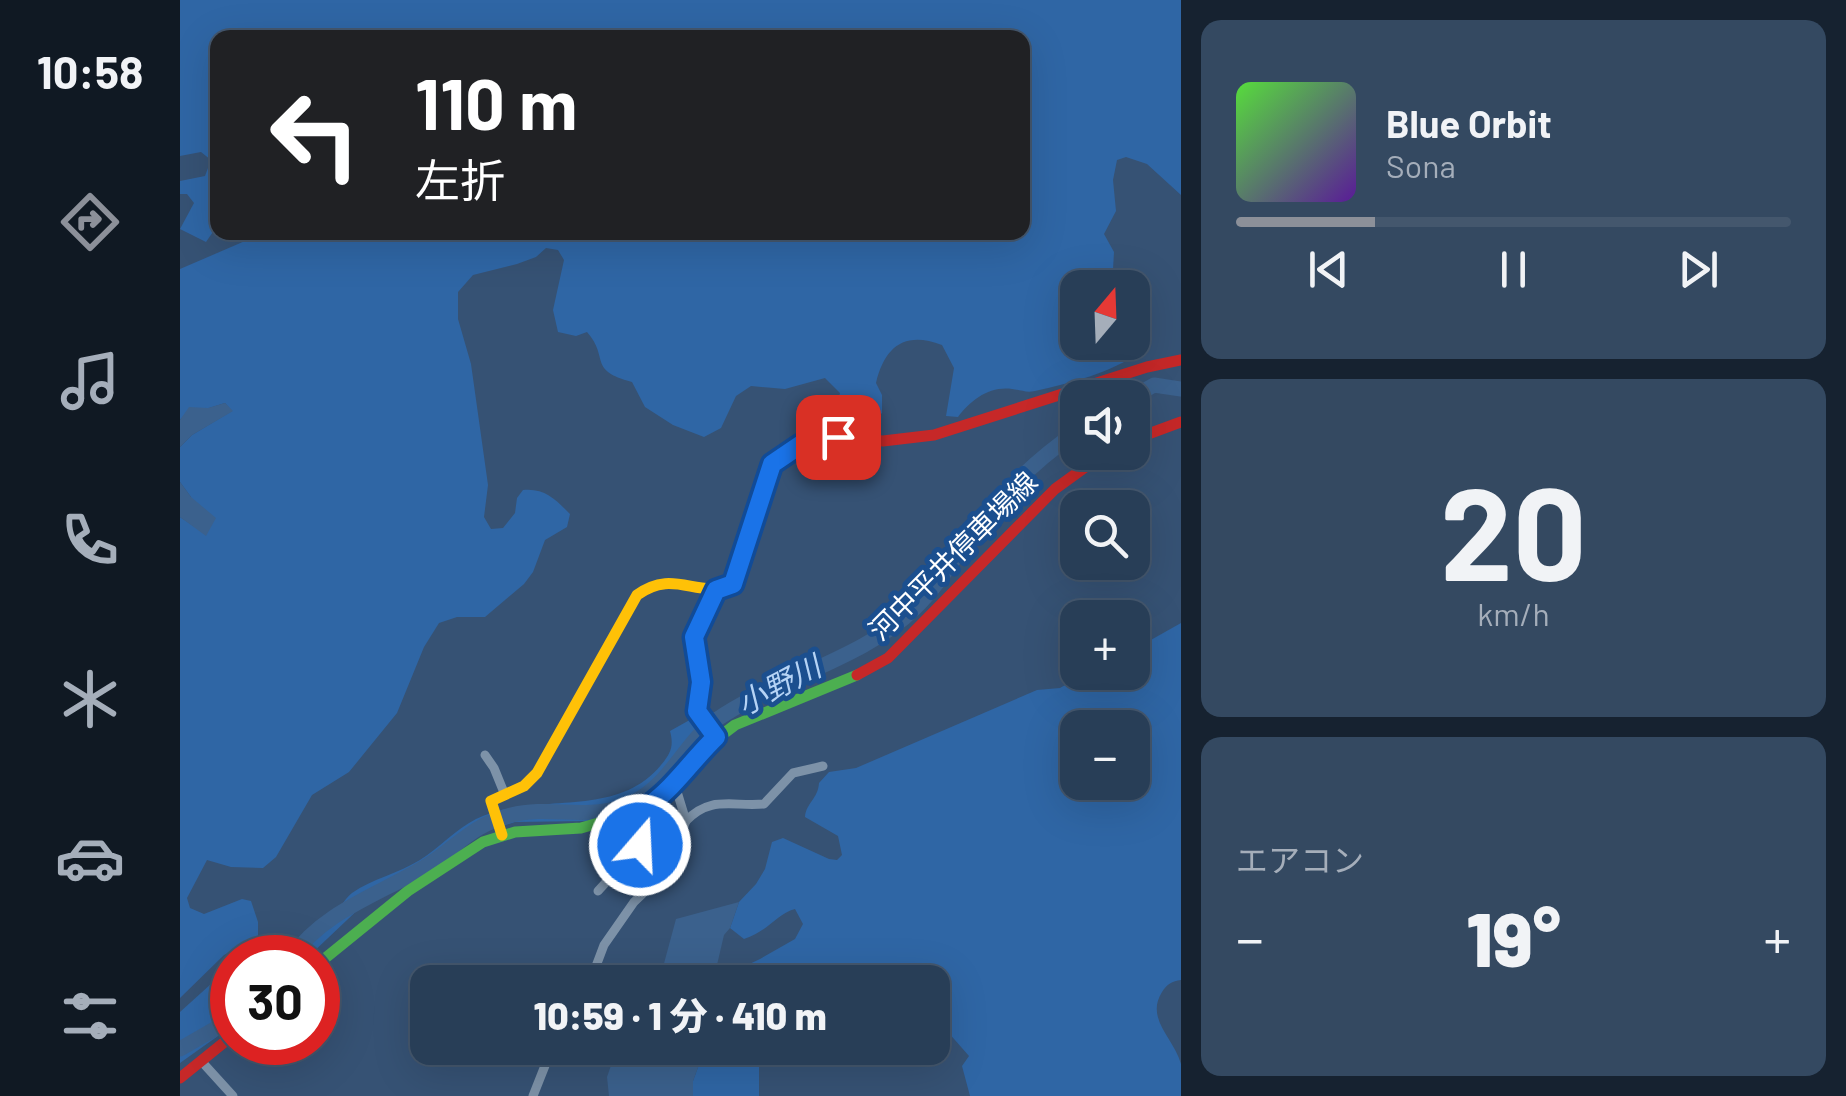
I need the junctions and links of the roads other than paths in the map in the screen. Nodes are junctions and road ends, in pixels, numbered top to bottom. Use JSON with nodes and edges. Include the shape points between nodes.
{"nodes":[{"id":1,"x":1181,"y":360,"type":"edge"},
{"id":2,"x":1181,"y":422,"type":"edge"},
{"id":3,"x":1150,"y":433,"type":"edge"},
{"id":4,"x":1081,"y":470,"type":"edge"},
{"id":5,"x":716,"y":590,"type":"junction"},
{"id":6,"x":714,"y":735,"type":"junction"},
{"id":7,"x":484,"y":754,"type":"dead end"},
{"id":8,"x":822,"y":766,"type":"dead end"},
{"id":9,"x":675,"y":785,"type":"junction"},
{"id":10,"x":505,"y":795,"type":"junction"},
{"id":11,"x":648,"y":806,"type":"junction"},
{"id":12,"x":686,"y":821,"type":"junction"},
{"id":13,"x":501,"y":832,"type":"junction"},
{"id":14,"x":598,"y":891,"type":"dead end"},
{"id":15,"x":340,"y":947,"type":"edge"},
{"id":16,"x":597,"y":965,"type":"edge"},
{"id":17,"x":210,"y":1056,"type":"edge"},
{"id":18,"x":203,"y":1063,"type":"junction"},
{"id":19,"x":545,"y":1065,"type":"edge"},
{"id":20,"x":180,"y":1078,"type":"edge"},
{"id":21,"x":233,"y":1096,"type":"edge"},
{"id":22,"x":533,"y":1096,"type":"edge"}],
"edges":[{"from":1,"to":5,"type":"main road","via":[[934,435],[838,437],[800,445],[772,464],[733,584]]},
{"from":2,"to":3,"type":"main road"},
{"from":4,"to":6,"type":"main road","name":"河中平井停車場線","via":[[1054,489],[888,658],[839,686]]},
{"from":5,"to":6,"type":"street","via":[[694,637],[699,714]]},
{"from":5,"to":10,"type":"main road","via":[[663,580],[643,589],[537,773]]},
{"from":6,"to":9,"type":"main road","name":"河中平井停車場線"},
{"from":7,"to":10,"type":"street"},
{"from":8,"to":12,"type":"street","via":[[792,774],[764,804],[714,803]]},
{"from":9,"to":11,"type":"main road","name":"河中平井停車場線"},
{"from":9,"to":12,"type":"street"},
{"from":10,"to":13,"type":"main road","via":[[491,802]]},
{"from":11,"to":13,"type":"main road","name":"河中平井停車場線","via":[[584,828]]},
{"from":11,"to":14,"type":"street","via":[[652,818],[640,845]]},
{"from":12,"to":16,"type":"street","via":[[656,881],[634,902]]},
{"from":13,"to":15,"type":"main road","name":"河中平井停車場線"},
{"from":17,"to":18,"type":"main road"},
{"from":18,"to":20,"type":"main road"},
{"from":18,"to":21,"type":"street"},
{"from":19,"to":22,"type":"street"}]}
